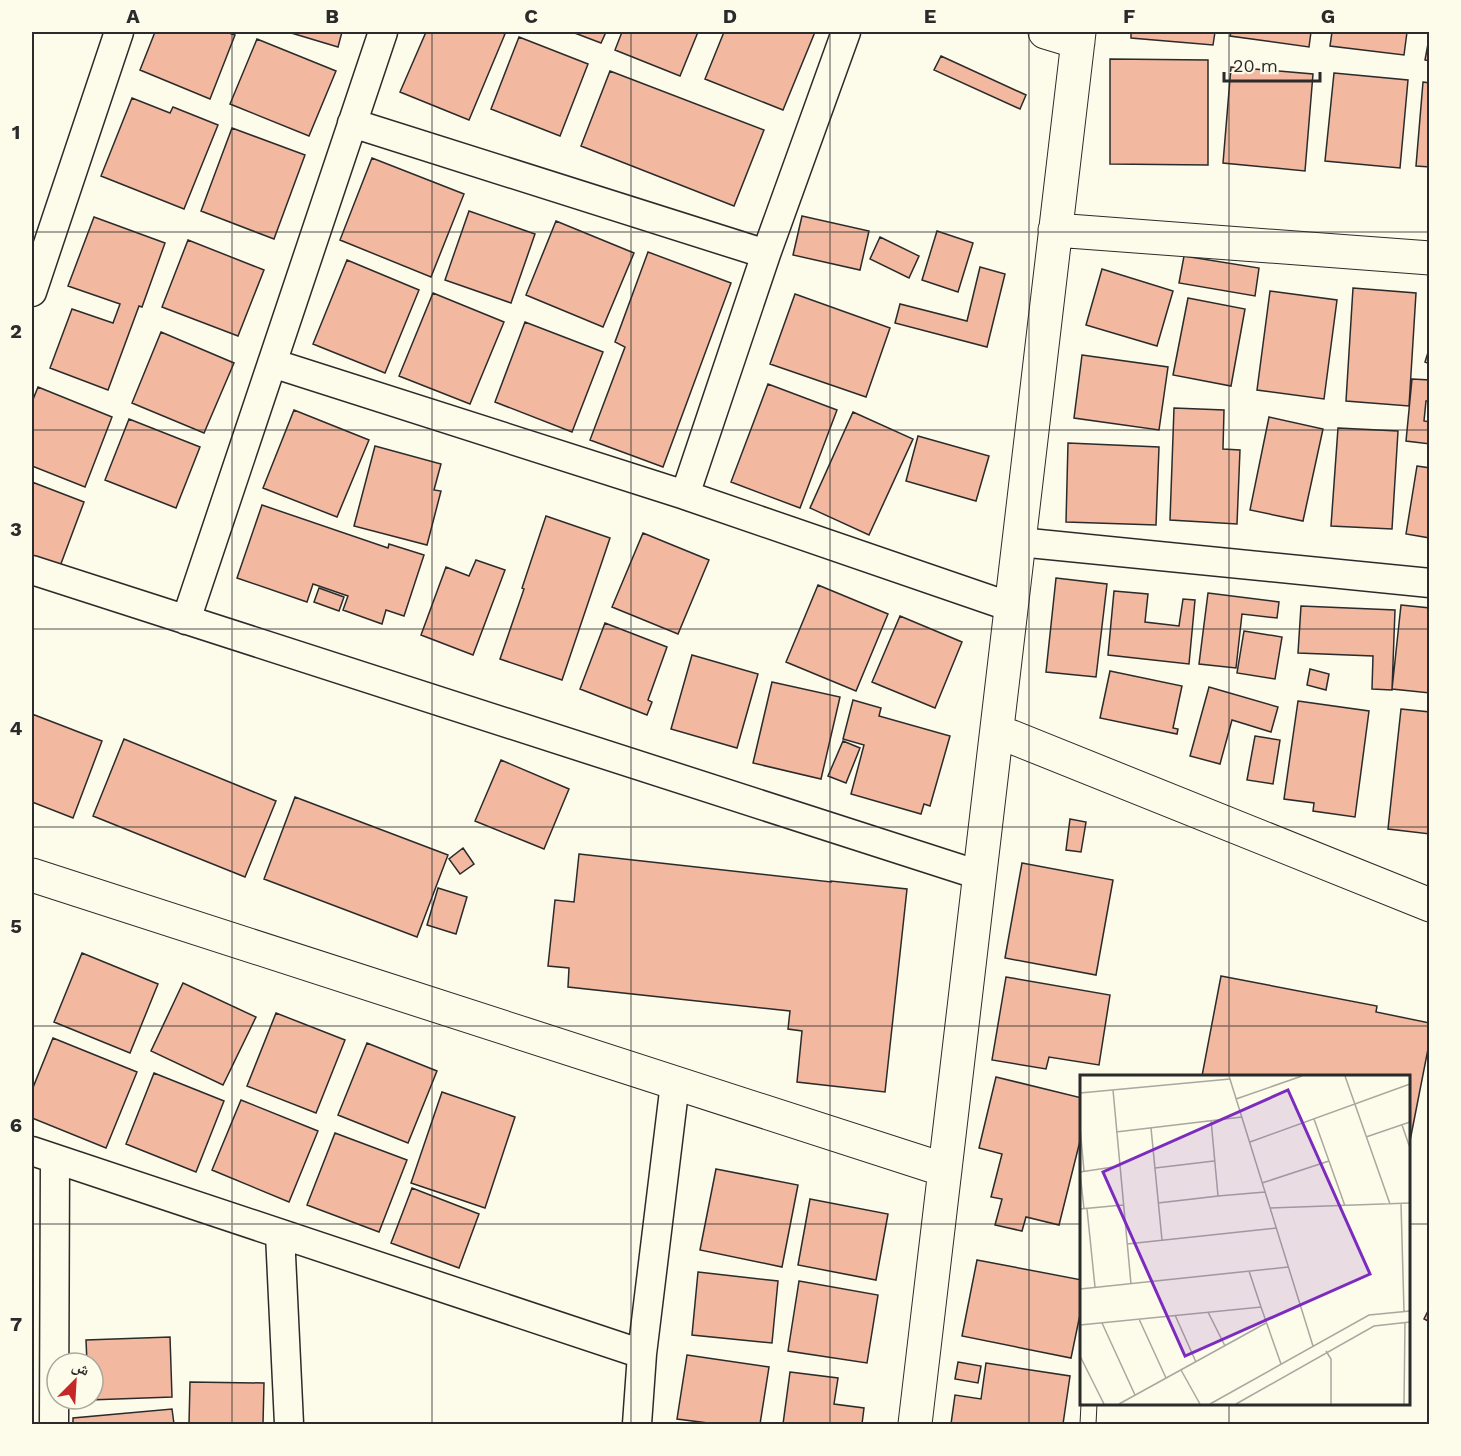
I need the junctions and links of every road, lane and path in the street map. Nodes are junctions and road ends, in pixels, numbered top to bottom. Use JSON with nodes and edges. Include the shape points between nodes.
{"nodes":[{"id":1,"x":119,"y":32,"type":"edge"},
{"id":2,"x":383,"y":32,"type":"edge"},
{"id":3,"x":846,"y":32,"type":"edge"},
{"id":4,"x":1045,"y":32,"type":"edge"},
{"id":5,"x":1078,"y":37,"type":"edge"},
{"id":6,"x":352,"y":123,"type":"junction"},
{"id":7,"x":1055,"y":230,"type":"junction"},
{"id":8,"x":766,"y":254,"type":"junction"},
{"id":9,"x":1430,"y":258,"type":"edge"},
{"id":10,"x":33,"y":279,"type":"edge"},
{"id":11,"x":272,"y":363,"type":"junction"},
{"id":12,"x":685,"y":495,"type":"junction"},
{"id":13,"x":1019,"y":542,"type":"junction"},
{"id":14,"x":32,"y":570,"type":"edge"},
{"id":15,"x":1430,"y":583,"type":"edge"},
{"id":16,"x":1011,"y":607,"type":"junction"},
{"id":17,"x":186,"y":620,"type":"junction"},
{"id":18,"x":997,"y":731,"type":"junction"},
{"id":19,"x":32,"y":875,"type":"edge"},
{"id":20,"x":980,"y":875,"type":"junction"},
{"id":21,"x":1430,"y":905,"type":"edge"},
{"id":22,"x":675,"y":1083,"type":"junction"},
{"id":23,"x":43,"y":1155,"type":"edge"},
{"id":24,"x":945,"y":1170,"type":"junction"},
{"id":25,"x":280,"y":1234,"type":"junction"},
{"id":26,"x":642,"y":1354,"type":"junction"},
{"id":27,"x":1089,"y":1405,"type":"edge"},
{"id":28,"x":54,"y":1425,"type":"edge"},
{"id":29,"x":290,"y":1425,"type":"edge"},
{"id":30,"x":637,"y":1425,"type":"edge"},
{"id":31,"x":915,"y":1425,"type":"edge"},
{"id":32,"x":1088,"y":1425,"type":"edge"}],
"edges":[{"from":1,"to":10,"type":"street"},
{"from":2,"to":6,"type":"street"},
{"from":3,"to":8,"type":"street"},
{"from":4,"to":5,"type":"street"},
{"from":5,"to":7,"type":"street"},
{"from":6,"to":8,"type":"street"},
{"from":6,"to":11,"type":"street"},
{"from":7,"to":9,"type":"street"},
{"from":7,"to":13,"type":"street"},
{"from":8,"to":12,"type":"street"},
{"from":11,"to":12,"type":"street"},
{"from":11,"to":17,"type":"street"},
{"from":12,"to":16,"type":"street"},
{"from":13,"to":15,"type":"street"},
{"from":13,"to":16,"type":"street"},
{"from":14,"to":17,"type":"street"},
{"from":16,"to":18,"type":"street"},
{"from":17,"to":20,"type":"street"},
{"from":18,"to":20,"type":"street"},
{"from":18,"to":21,"type":"street"},
{"from":19,"to":22,"type":"street"},
{"from":20,"to":24,"type":"street"},
{"from":22,"to":24,"type":"street"},
{"from":22,"to":26,"type":"street"},
{"from":23,"to":25,"type":"street"},
{"from":23,"to":28,"type":"street"},
{"from":24,"to":31,"type":"street"},
{"from":25,"to":26,"type":"street"},
{"from":25,"to":29,"type":"street"},
{"from":26,"to":30,"type":"street"},
{"from":27,"to":32,"type":"lane"}]}
